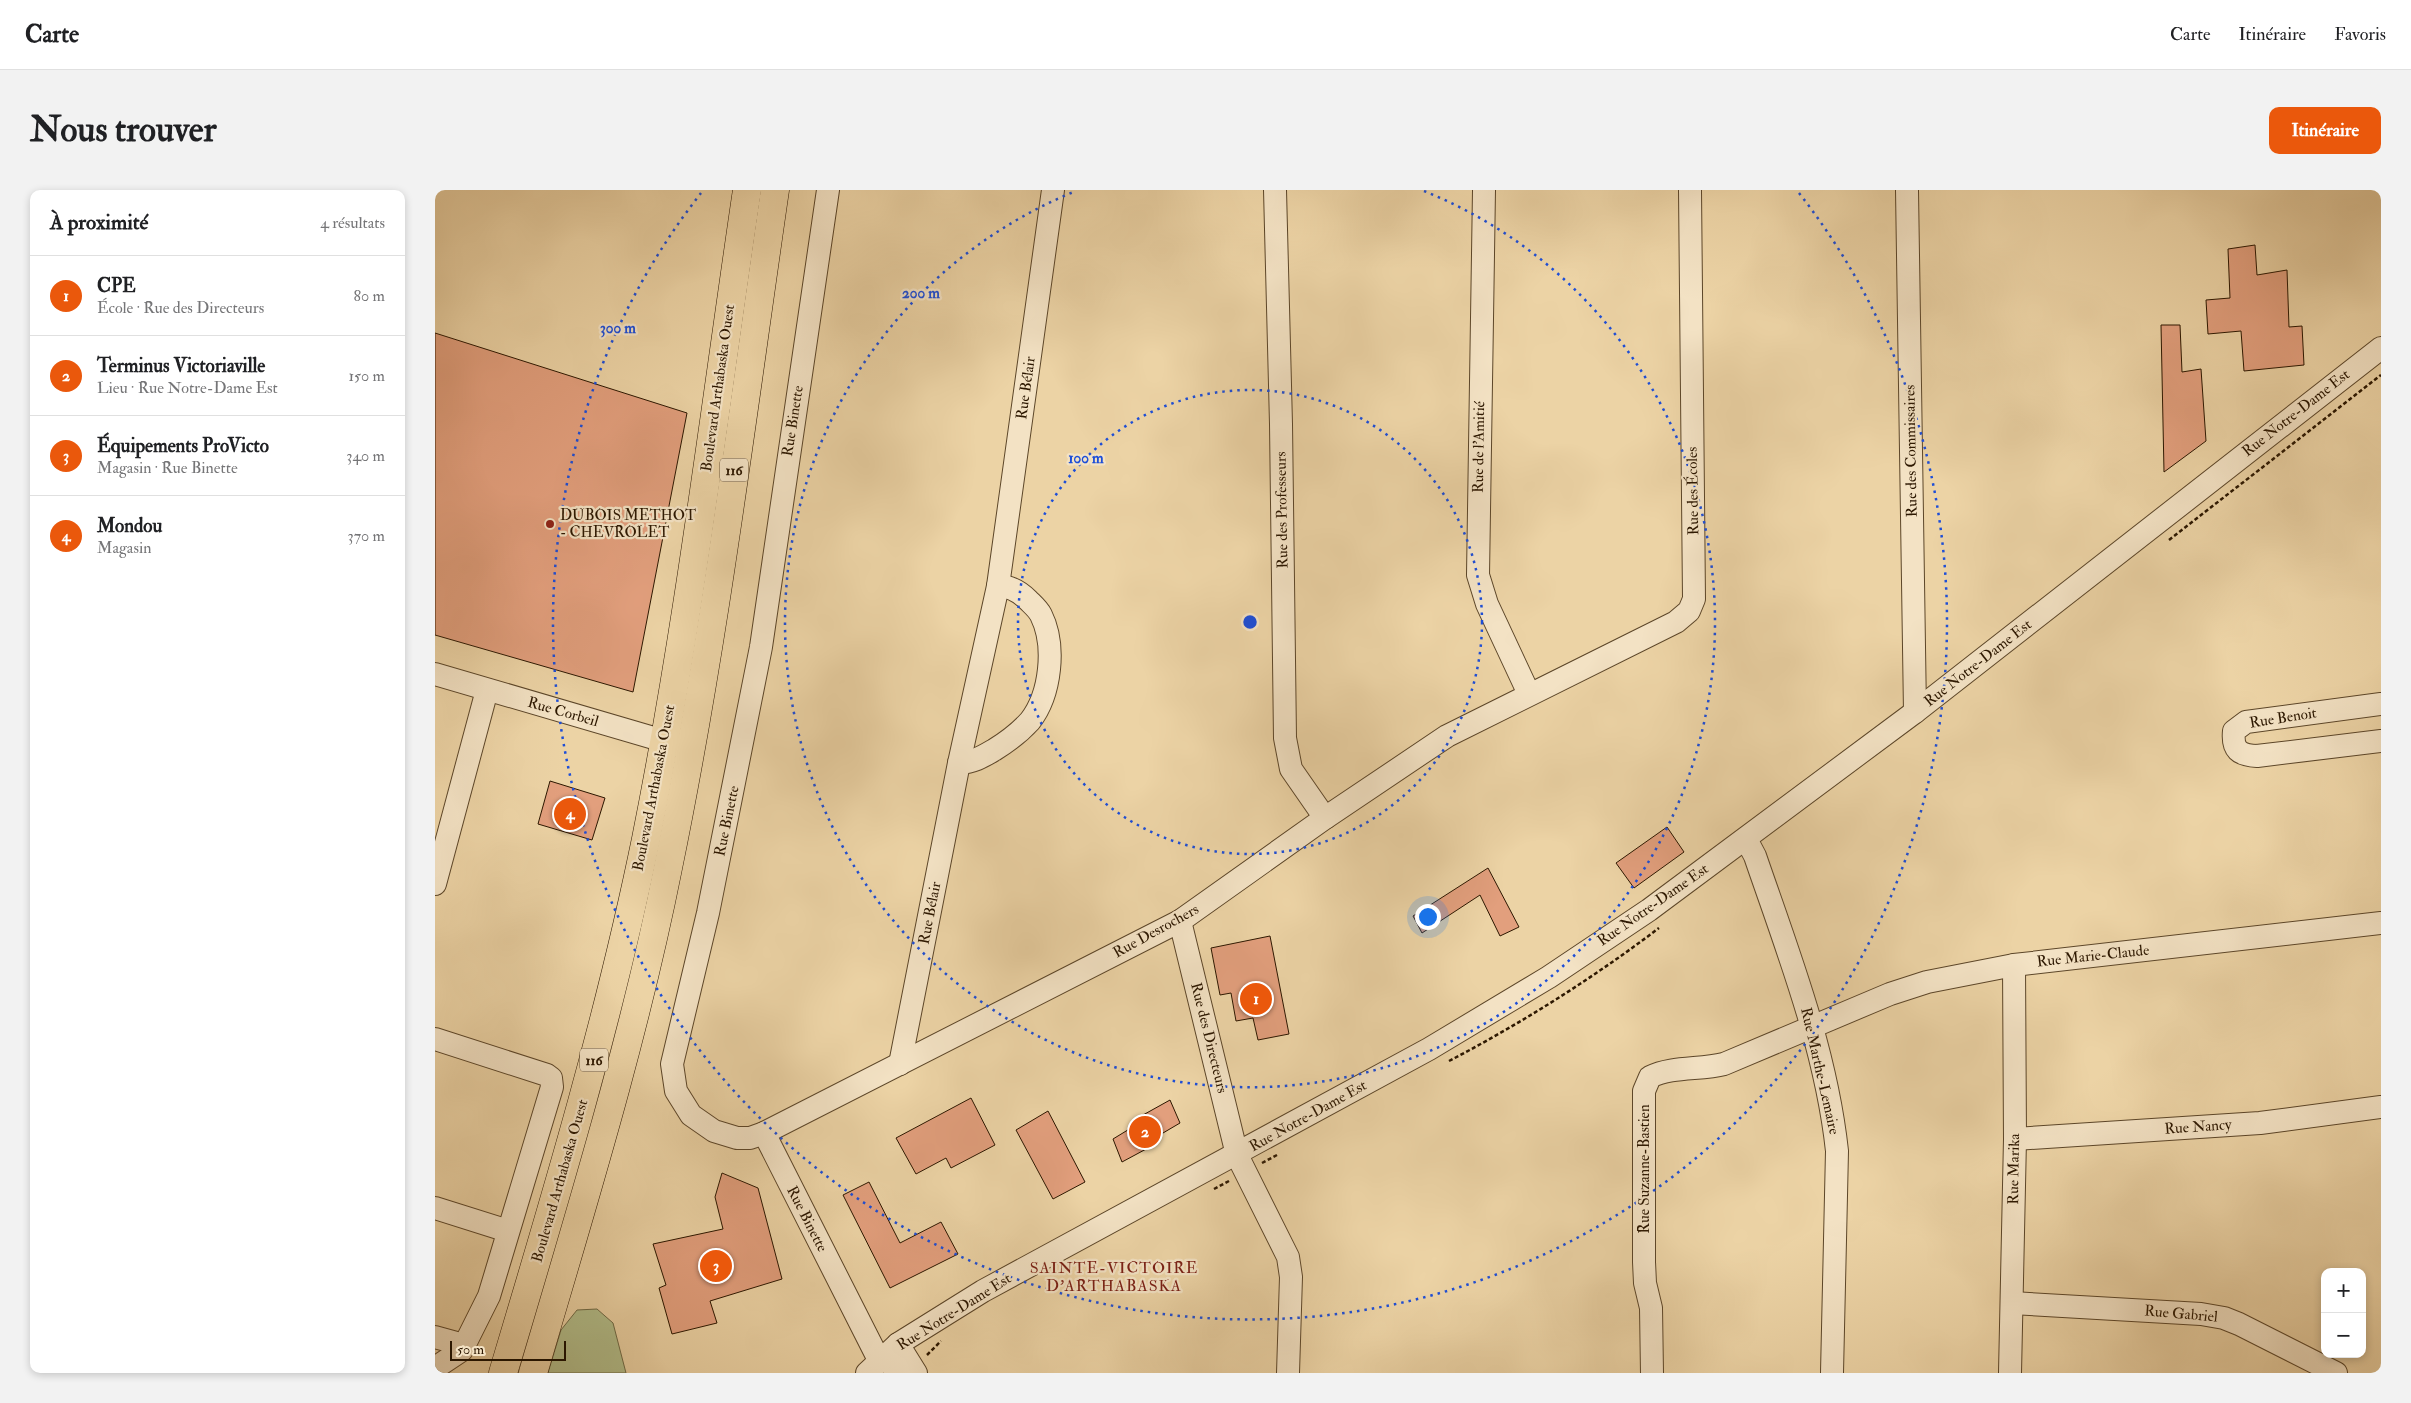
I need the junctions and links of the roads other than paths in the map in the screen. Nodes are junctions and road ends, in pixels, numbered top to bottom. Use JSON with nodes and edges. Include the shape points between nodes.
{"nodes":[{"id":1,"x":747,"y":190,"type":"edge"},
{"id":2,"x":775,"y":190,"type":"edge"},
{"id":3,"x":828,"y":190,"type":"edge"},
{"id":4,"x":1053,"y":190,"type":"edge"},
{"id":5,"x":1275,"y":190,"type":"edge"},
{"id":6,"x":1484,"y":190,"type":"edge"},
{"id":7,"x":1690,"y":190,"type":"edge"},
{"id":8,"x":1907,"y":190,"type":"edge"},
{"id":9,"x":2381,"y":348,"type":"edge"},
{"id":10,"x":999,"y":586,"type":"junction"},
{"id":11,"x":435,"y":674,"type":"edge"},
{"id":12,"x":487,"y":690,"type":"junction"},
{"id":13,"x":1529,"y":694,"type":"junction"},
{"id":14,"x":2381,"y":704,"type":"edge"},
{"id":15,"x":1915,"y":712,"type":"junction"},
{"id":16,"x":2381,"y":741,"type":"edge"},
{"id":17,"x":665,"y":742,"type":"junction"},
{"id":18,"x":691,"y":749,"type":"junction"},
{"id":19,"x":959,"y":763,"type":"junction"},
{"id":20,"x":1325,"y":818,"type":"junction"},
{"id":21,"x":1746,"y":839,"type":"junction"},
{"id":22,"x":435,"y":884,"type":"edge"},
{"id":23,"x":1180,"y":921,"type":"junction"},
{"id":24,"x":2381,"y":923,"type":"edge"},
{"id":25,"x":2013,"y":965,"type":"junction"},
{"id":26,"x":1813,"y":1026,"type":"junction"},
{"id":27,"x":435,"y":1039,"type":"edge"},
{"id":28,"x":900,"y":1064,"type":"junction"},
{"id":29,"x":2381,"y":1107,"type":"edge"},
{"id":30,"x":764,"y":1134,"type":"junction"},
{"id":31,"x":2015,"y":1139,"type":"junction"},
{"id":32,"x":1237,"y":1154,"type":"junction"},
{"id":33,"x":435,"y":1208,"type":"edge"},
{"id":34,"x":508,"y":1231,"type":"junction"},
{"id":35,"x":2012,"y":1303,"type":"junction"},
{"id":36,"x":435,"y":1336,"type":"edge"},
{"id":37,"x":464,"y":1345,"type":"junction"},
{"id":38,"x":885,"y":1361,"type":"edge"},
{"id":39,"x":435,"y":1368,"type":"edge"},
{"id":40,"x":503,"y":1373,"type":"edge"},
{"id":41,"x":533,"y":1373,"type":"edge"},
{"id":42,"x":916,"y":1373,"type":"edge"},
{"id":43,"x":1288,"y":1373,"type":"edge"},
{"id":44,"x":1652,"y":1373,"type":"edge"},
{"id":45,"x":1832,"y":1373,"type":"edge"},
{"id":46,"x":2010,"y":1373,"type":"edge"},
{"id":47,"x":2337,"y":1373,"type":"edge"}],
"edges":[{"from":1,"to":17,"type":"main road","name":"Boulevard Arthabaska Ouest","number":"116"},
{"from":2,"to":18,"type":"main road","name":"Boulevard Arthabaska Ouest","number":"116"},
{"from":3,"to":30,"type":"street","name":"Rue Binette","via":[[761,647],[708,913],[672,1064],[676,1091],[691,1115],[713,1131],[737,1138]]},
{"from":4,"to":10,"type":"street","name":"Rue Bélair"},
{"from":5,"to":20,"type":"street","name":"Rue des Professeurs","via":[[1285,738],[1291,770]]},
{"from":6,"to":13,"type":"street","name":"Rue de l'Amitié","via":[[1478,576],[1487,604]]},
{"from":7,"to":13,"type":"street","name":"Rue des Écoles","via":[[1694,599],[1689,611],[1677,622]]},
{"from":8,"to":15,"type":"street","name":"Rue des Commissaires"},
{"from":9,"to":15,"type":"street","name":"Rue Notre-Dame Est"},
{"from":10,"to":19,"type":"street","name":"Rue Bélair"},
{"from":10,"to":19,"type":"street","via":[[1008,586],[1022,594],[1040,612],[1047,629],[1050,651],[1048,676],[1042,699],[1030,720],[1007,742],[974,762]]},
{"from":11,"to":12,"type":"street","name":"Rue Corbeil"},
{"from":12,"to":17,"type":"street","name":"Rue Corbeil"},
{"from":12,"to":22,"type":"street"},
{"from":13,"to":20,"type":"street","name":"Rue Desrochers","via":[[1447,736]]},
{"from":14,"to":16,"type":"street","name":"Rue Benoit","via":[[2246,722],[2234,731],[2233,743],[2246,755],[2257,756]]},
{"from":15,"to":21,"type":"street","name":"Rue Notre-Dame Est"},
{"from":17,"to":18,"type":"street","name":"Rue Corbeil"},
{"from":17,"to":40,"type":"main road","name":"Boulevard Arthabaska Ouest","number":"116","via":[[621,952],[595,1057]]},
{"from":18,"to":41,"type":"main road","name":"Boulevard Arthabaska Ouest","number":"116","via":[[668,872],[620,1072]]},
{"from":19,"to":28,"type":"street","name":"Rue Bélair"},
{"from":20,"to":23,"type":"street","name":"Rue Desrochers"},
{"from":21,"to":26,"type":"street","name":"Rue Marthe-Lemaire","via":[[1755,856]]},
{"from":21,"to":32,"type":"street","name":"Rue Notre-Dame Est","via":[[1649,910],[1541,982],[1429,1049]]},
{"from":23,"to":28,"type":"street","name":"Rue Desrochers"},
{"from":23,"to":32,"type":"street","name":"Rue des Directeurs"},
{"from":24,"to":25,"type":"street","name":"Rue Marie-Claude"},
{"from":25,"to":26,"type":"street","name":"Rue Marie-Claude","via":[[1927,982]]},
{"from":25,"to":31,"type":"street","name":"Rue Marika"},
{"from":26,"to":44,"type":"street","name":"Rue Suzanne-Bastien","via":[[1724,1064],[1661,1072],[1650,1077],[1644,1091],[1644,1262],[1652,1326]]},
{"from":26,"to":45,"type":"street","name":"Rue Marthe-Lemaire","via":[[1837,1151]]},
{"from":27,"to":34,"type":"street","via":[[551,1078]]},
{"from":28,"to":30,"type":"street","name":"Rue Desrochers"},
{"from":29,"to":31,"type":"street","name":"Rue Nancy","via":[[2260,1123]]},
{"from":30,"to":38,"type":"street","name":"Rue Binette"},
{"from":31,"to":35,"type":"street","name":"Rue Marika"},
{"from":32,"to":38,"type":"street","name":"Rue Notre-Dame Est","via":[[983,1291]]},
{"from":32,"to":43,"type":"street","name":"Rue des Directeurs","via":[[1288,1257],[1291,1277]]},
{"from":33,"to":34,"type":"street"},
{"from":34,"to":37,"type":"street","via":[[489,1296]]},
{"from":35,"to":46,"type":"street","name":"Rue Marika"},
{"from":35,"to":47,"type":"street","name":"Rue Gabriel","via":[[2224,1318]]},
{"from":36,"to":37,"type":"street"},
{"from":37,"to":39,"type":"street","via":[[457,1355]]},
{"from":38,"to":42,"type":"street","name":"Rue Binette"}]}
